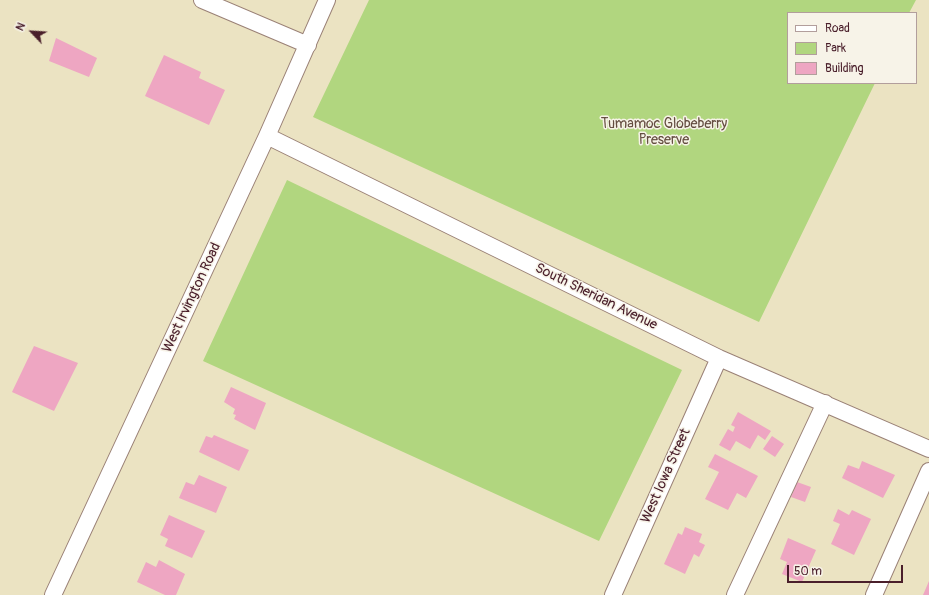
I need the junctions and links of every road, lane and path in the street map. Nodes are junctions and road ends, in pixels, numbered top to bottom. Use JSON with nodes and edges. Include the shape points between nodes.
{"nodes":[{"id":1,"x":202,"y":0,"type":"edge"},
{"id":2,"x":327,"y":0,"type":"edge"},
{"id":3,"x":308,"y":44,"type":"junction"},
{"id":4,"x":268,"y":136,"type":"junction"},
{"id":5,"x":719,"y":358,"type":"junction"},
{"id":6,"x":825,"y":403,"type":"junction"},
{"id":7,"x":929,"y":449,"type":"edge"},
{"id":8,"x":929,"y":471,"type":"edge"},
{"id":9,"x":53,"y":595,"type":"edge"},
{"id":10,"x":612,"y":595,"type":"edge"},
{"id":11,"x":736,"y":595,"type":"edge"},
{"id":12,"x":874,"y":595,"type":"edge"}],
"edges":[{"from":1,"to":3,"type":"street"},
{"from":2,"to":3,"type":"street","name":"West Irvington Road"},
{"from":3,"to":4,"type":"street","name":"West Irvington Road"},
{"from":4,"to":5,"type":"street","name":"South Sheridan Avenue"},
{"from":4,"to":9,"type":"street","name":"West Irvington Road"},
{"from":5,"to":6,"type":"street","name":"South Sheridan Avenue"},
{"from":5,"to":10,"type":"street","name":"West Iowa Street"},
{"from":6,"to":7,"type":"street","name":"South Sheridan Avenue"},
{"from":6,"to":11,"type":"street"},
{"from":8,"to":12,"type":"street"}]}
